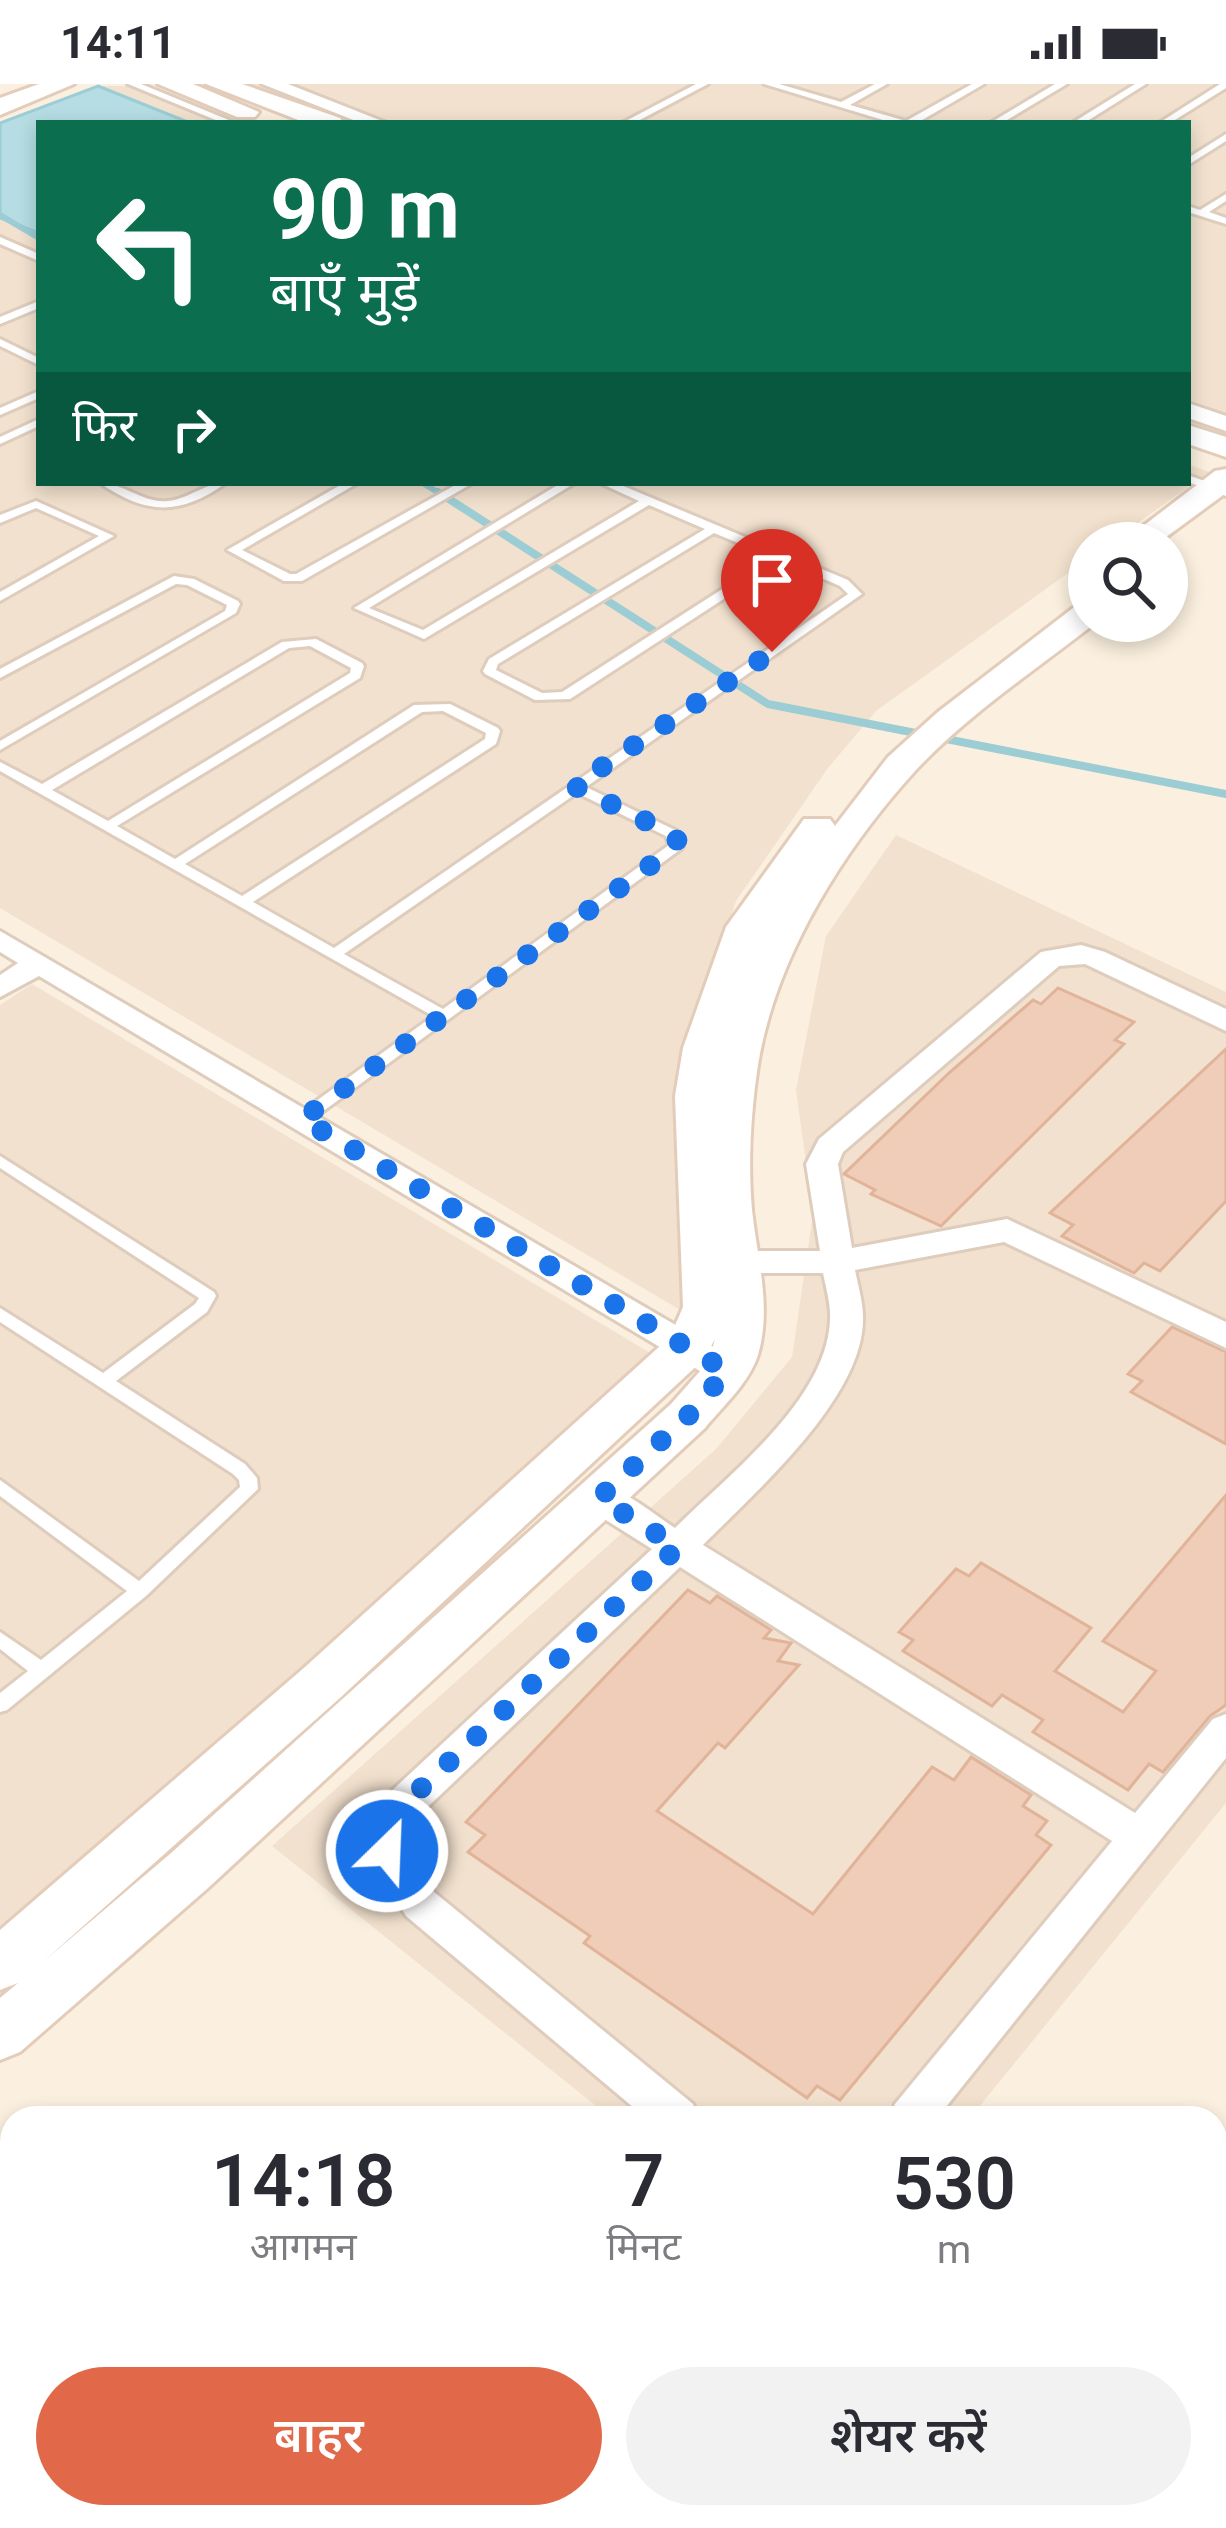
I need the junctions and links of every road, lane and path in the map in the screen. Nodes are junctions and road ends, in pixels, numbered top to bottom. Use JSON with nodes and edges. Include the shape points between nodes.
{"nodes":[{"id":1,"x":62,"y":84,"type":"edge"},
{"id":2,"x":133,"y":84,"type":"edge"},
{"id":3,"x":170,"y":84,"type":"edge"},
{"id":4,"x":218,"y":84,"type":"edge"},
{"id":5,"x":271,"y":84,"type":"edge"},
{"id":6,"x":703,"y":84,"type":"edge"},
{"id":7,"x":769,"y":84,"type":"edge"},
{"id":8,"x":882,"y":84,"type":"edge"},
{"id":9,"x":979,"y":84,"type":"edge"},
{"id":10,"x":1063,"y":84,"type":"edge"},
{"id":11,"x":1141,"y":84,"type":"edge"},
{"id":12,"x":1226,"y":84,"type":"edge"},
{"id":13,"x":842,"y":105,"type":"junction"},
{"id":14,"x":0,"y":107,"type":"edge"},
{"id":15,"x":223,"y":120,"type":"edge"},
{"id":16,"x":269,"y":120,"type":"edge"},
{"id":17,"x":322,"y":120,"type":"edge"},
{"id":18,"x":369,"y":120,"type":"edge"},
{"id":19,"x":633,"y":120,"type":"edge"},
{"id":20,"x":895,"y":120,"type":"edge"},
{"id":21,"x":912,"y":120,"type":"edge"},
{"id":22,"x":1000,"y":120,"type":"edge"},
{"id":23,"x":1082,"y":120,"type":"edge"},
{"id":24,"x":1169,"y":120,"type":"edge"},
{"id":25,"x":1226,"y":136,"type":"edge"},
{"id":26,"x":1191,"y":160,"type":"edge"},
{"id":27,"x":1226,"y":196,"type":"edge"},
{"id":28,"x":1191,"y":210,"type":"edge"},
{"id":29,"x":1201,"y":213,"type":"junction"},
{"id":30,"x":1226,"y":221,"type":"edge"},
{"id":31,"x":0,"y":240,"type":"edge"},
{"id":32,"x":36,"y":257,"type":"edge"},
{"id":33,"x":36,"y":305,"type":"edge"},
{"id":34,"x":0,"y":321,"type":"edge"},
{"id":35,"x":0,"y":342,"type":"edge"},
{"id":36,"x":36,"y":360,"type":"edge"},
{"id":37,"x":36,"y":395,"type":"edge"},
{"id":38,"x":1191,"y":411,"type":"edge"},
{"id":39,"x":0,"y":412,"type":"edge"},
{"id":40,"x":36,"y":423,"type":"edge"},
{"id":41,"x":1226,"y":424,"type":"edge"},
{"id":42,"x":1191,"y":435,"type":"edge"},
{"id":43,"x":0,"y":441,"type":"edge"},
{"id":44,"x":1226,"y":448,"type":"edge"},
{"id":45,"x":1191,"y":459,"type":"edge"},
{"id":46,"x":1218,"y":485,"type":"edge"},
{"id":47,"x":112,"y":486,"type":"edge"},
{"id":48,"x":214,"y":486,"type":"edge"},
{"id":49,"x":347,"y":486,"type":"edge"},
{"id":50,"x":462,"y":486,"type":"edge"},
{"id":51,"x":564,"y":486,"type":"edge"},
{"id":52,"x":613,"y":486,"type":"edge"},
{"id":53,"x":648,"y":501,"type":"junction"},
{"id":54,"x":0,"y":519,"type":"edge"},
{"id":55,"x":1166,"y":522,"type":"edge"},
{"id":56,"x":1188,"y":524,"type":"edge"},
{"id":57,"x":714,"y":528,"type":"junction"},
{"id":58,"x":782,"y":557,"type":"junction"},
{"id":59,"x":0,"y":597,"type":"edge"},
{"id":60,"x":1068,"y":597,"type":"edge"},
{"id":61,"x":1068,"y":627,"type":"edge"},
{"id":62,"x":0,"y":674,"type":"edge"},
{"id":63,"x":914,"y":733,"type":"junction"},
{"id":64,"x":0,"y":746,"type":"edge"},
{"id":65,"x":0,"y":766,"type":"edge"},
{"id":66,"x":574,"y":786,"type":"junction"},
{"id":67,"x":42,"y":790,"type":"junction"},
{"id":68,"x":107,"y":827,"type":"junction"},
{"id":69,"x":175,"y":865,"type":"junction"},
{"id":70,"x":242,"y":903,"type":"junction"},
{"id":71,"x":0,"y":940,"type":"edge"},
{"id":72,"x":334,"y":954,"type":"junction"},
{"id":73,"x":39,"y":963,"type":"junction"},
{"id":74,"x":0,"y":988,"type":"edge"},
{"id":75,"x":441,"y":1014,"type":"junction"},
{"id":76,"x":1226,"y":1021,"type":"edge"},
{"id":77,"x":302,"y":1119,"type":"junction"},
{"id":78,"x":1,"y":1164,"type":"edge"},
{"id":79,"x":738,"y":1262,"type":"junction"},
{"id":80,"x":838,"y":1262,"type":"junction"},
{"id":81,"x":0,"y":1314,"type":"edge"},
{"id":82,"x":1226,"y":1336,"type":"edge"},
{"id":83,"x":707,"y":1359,"type":"junction"},
{"id":84,"x":104,"y":1381,"type":"junction"},
{"id":85,"x":0,"y":1487,"type":"edge"},
{"id":86,"x":599,"y":1498,"type":"junction"},
{"id":87,"x":678,"y":1547,"type":"junction"},
{"id":88,"x":140,"y":1591,"type":"junction"},
{"id":89,"x":0,"y":1639,"type":"edge"},
{"id":90,"x":40,"y":1670,"type":"junction"},
{"id":91,"x":0,"y":1704,"type":"edge"},
{"id":92,"x":1226,"y":1730,"type":"edge"},
{"id":93,"x":1141,"y":1838,"type":"junction"},
{"id":94,"x":0,"y":1965,"type":"edge"},
{"id":95,"x":0,"y":2034,"type":"edge"},
{"id":96,"x":664,"y":2106,"type":"edge"},
{"id":97,"x":920,"y":2106,"type":"edge"}],
"edges":[{"from":1,"to":14,"type":"street"},
{"from":2,"to":15,"type":"lane"},
{"from":3,"to":16,"type":"street"},
{"from":4,"to":17,"type":"street"},
{"from":5,"to":18,"type":"street"},
{"from":6,"to":19,"type":"lane"},
{"from":7,"to":13,"type":"lane"},
{"from":8,"to":13,"type":"lane"},
{"from":9,"to":21,"type":"lane"},
{"from":10,"to":22,"type":"lane"},
{"from":11,"to":23,"type":"lane"},
{"from":12,"to":24,"type":"lane"},
{"from":13,"to":20,"type":"lane"},
{"from":25,"to":26,"type":"lane"},
{"from":27,"to":29,"type":"lane"},
{"from":28,"to":29,"type":"lane"},
{"from":29,"to":30,"type":"lane"},
{"from":31,"to":32,"type":"lane"},
{"from":33,"to":34,"type":"lane"},
{"from":35,"to":36,"type":"lane"},
{"from":37,"to":39,"type":"lane"},
{"from":38,"to":41,"type":"street"},
{"from":40,"to":43,"type":"lane"},
{"from":42,"to":44,"type":"street"},
{"from":45,"to":46,"type":"street"},
{"from":46,"to":55,"type":"street"},
{"from":46,"to":56,"type":"street"},
{"from":47,"to":48,"type":"lane","via":[[160,508]]},
{"from":49,"to":50,"type":"lane","via":[[233,550],[298,578]]},
{"from":51,"to":53,"type":"lane","via":[[360,608],[424,635]]},
{"from":52,"to":53,"type":"lane"},
{"from":53,"to":57,"type":"lane"},
{"from":54,"to":59,"type":"lane","via":[[36,504],[108,536]]},
{"from":57,"to":58,"type":"lane"},
{"from":57,"to":58,"type":"lane","via":[[489,671],[540,698],[565,696]]},
{"from":58,"to":66,"type":"lane","via":[[856,594]]},
{"from":60,"to":63,"type":"street"},
{"from":61,"to":63,"type":"street"},
{"from":62,"to":64,"type":"lane","via":[[174,580],[234,604],[230,614]]},
{"from":63,"to":79,"type":"street","via":[[762,968],[731,1121]]},
{"from":63,"to":83,"type":"street","via":[[840,796],[751,916],[707,1036],[697,1096]]},
{"from":65,"to":67,"type":"lane"},
{"from":66,"to":72,"type":"lane"},
{"from":66,"to":75,"type":"lane","via":[[672,834],[676,845]]},
{"from":67,"to":68,"type":"lane"},
{"from":67,"to":68,"type":"lane","via":[[286,645],[312,642],[358,666],[356,675]]},
{"from":68,"to":69,"type":"lane"},
{"from":69,"to":70,"type":"lane"},
{"from":69,"to":70,"type":"lane","via":[[419,708],[445,706],[493,731],[490,741]]},
{"from":70,"to":72,"type":"lane"},
{"from":71,"to":73,"type":"street"},
{"from":72,"to":75,"type":"lane"},
{"from":73,"to":74,"type":"street"},
{"from":73,"to":77,"type":"street"},
{"from":75,"to":77,"type":"lane"},
{"from":76,"to":80,"type":"street","via":[[1095,958],[1051,958],[830,1146],[823,1164]]},
{"from":77,"to":83,"type":"street"},
{"from":78,"to":84,"type":"lane","via":[[208,1296]]},
{"from":79,"to":80,"type":"street"},
{"from":79,"to":83,"type":"street","via":[[735,1355]]},
{"from":80,"to":82,"type":"street","via":[[1007,1230]]},
{"from":80,"to":87,"type":"street","via":[[845,1333],[815,1405]]},
{"from":81,"to":84,"type":"lane"},
{"from":83,"to":86,"type":"street","via":[[688,1416]]},
{"from":83,"to":94,"type":"street"},
{"from":84,"to":88,"type":"lane","via":[[248,1478],[242,1499]]},
{"from":85,"to":88,"type":"lane"},
{"from":86,"to":87,"type":"street"},
{"from":86,"to":95,"type":"street"},
{"from":87,"to":93,"type":"street"},
{"from":87,"to":96,"type":"street","via":[[400,1808],[387,1851],[420,1904]]},
{"from":88,"to":90,"type":"lane"},
{"from":89,"to":90,"type":"lane"},
{"from":90,"to":91,"type":"lane"},
{"from":92,"to":93,"type":"street"},
{"from":93,"to":97,"type":"street"}]}
